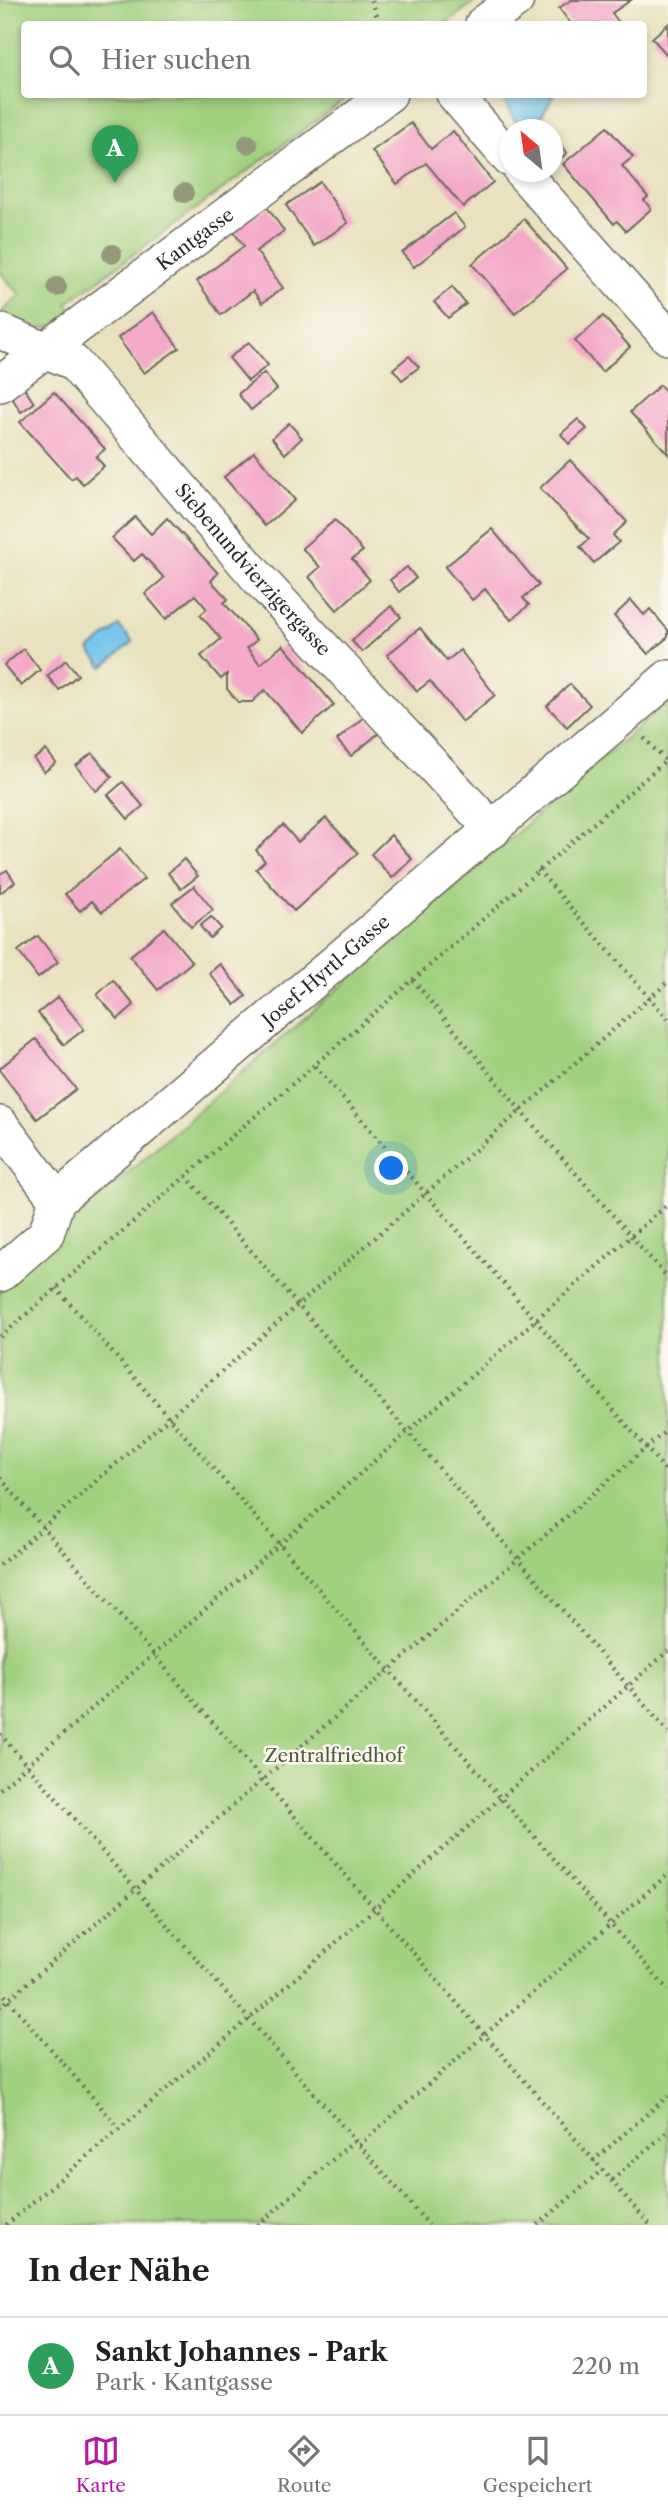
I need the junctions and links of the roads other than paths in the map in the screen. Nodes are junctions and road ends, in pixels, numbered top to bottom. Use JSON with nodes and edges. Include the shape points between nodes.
{"nodes":[{"id":1,"x":516,"y":0,"type":"edge"},
{"id":2,"x":487,"y":21,"type":"edge"},
{"id":3,"x":384,"y":98,"type":"edge"},
{"id":4,"x":457,"y":98,"type":"edge"},
{"id":5,"x":500,"y":147,"type":"edge"},
{"id":6,"x":531,"y":182,"type":"edge"},
{"id":7,"x":0,"y":331,"type":"edge"},
{"id":8,"x":668,"y":337,"type":"edge"},
{"id":9,"x":43,"y":350,"type":"junction"},
{"id":10,"x":0,"y":384,"type":"edge"},
{"id":11,"x":668,"y":677,"type":"edge"},
{"id":12,"x":493,"y":830,"type":"junction"},
{"id":13,"x":0,"y":1124,"type":"edge"},
{"id":14,"x":57,"y":1200,"type":"junction"},
{"id":15,"x":0,"y":1274,"type":"edge"}],
"edges":[{"from":1,"to":2,"type":"street"},
{"from":3,"to":9,"type":"street","name":"Kantgasse"},
{"from":4,"to":5,"type":"street"},
{"from":6,"to":8,"type":"street"},
{"from":7,"to":9,"type":"street","name":"Siebenundvierzigergasse"},
{"from":9,"to":10,"type":"street","name":"Kantgasse"},
{"from":9,"to":12,"type":"street","name":"Siebenundvierzigergasse","via":[[73,362],[258,579]]},
{"from":11,"to":12,"type":"street","name":"Josef-Hyrtl-Gasse"},
{"from":12,"to":14,"type":"street","name":"Josef-Hyrtl-Gasse"},
{"from":13,"to":14,"type":"street"},
{"from":14,"to":15,"type":"street","via":[[46,1234]]}]}
